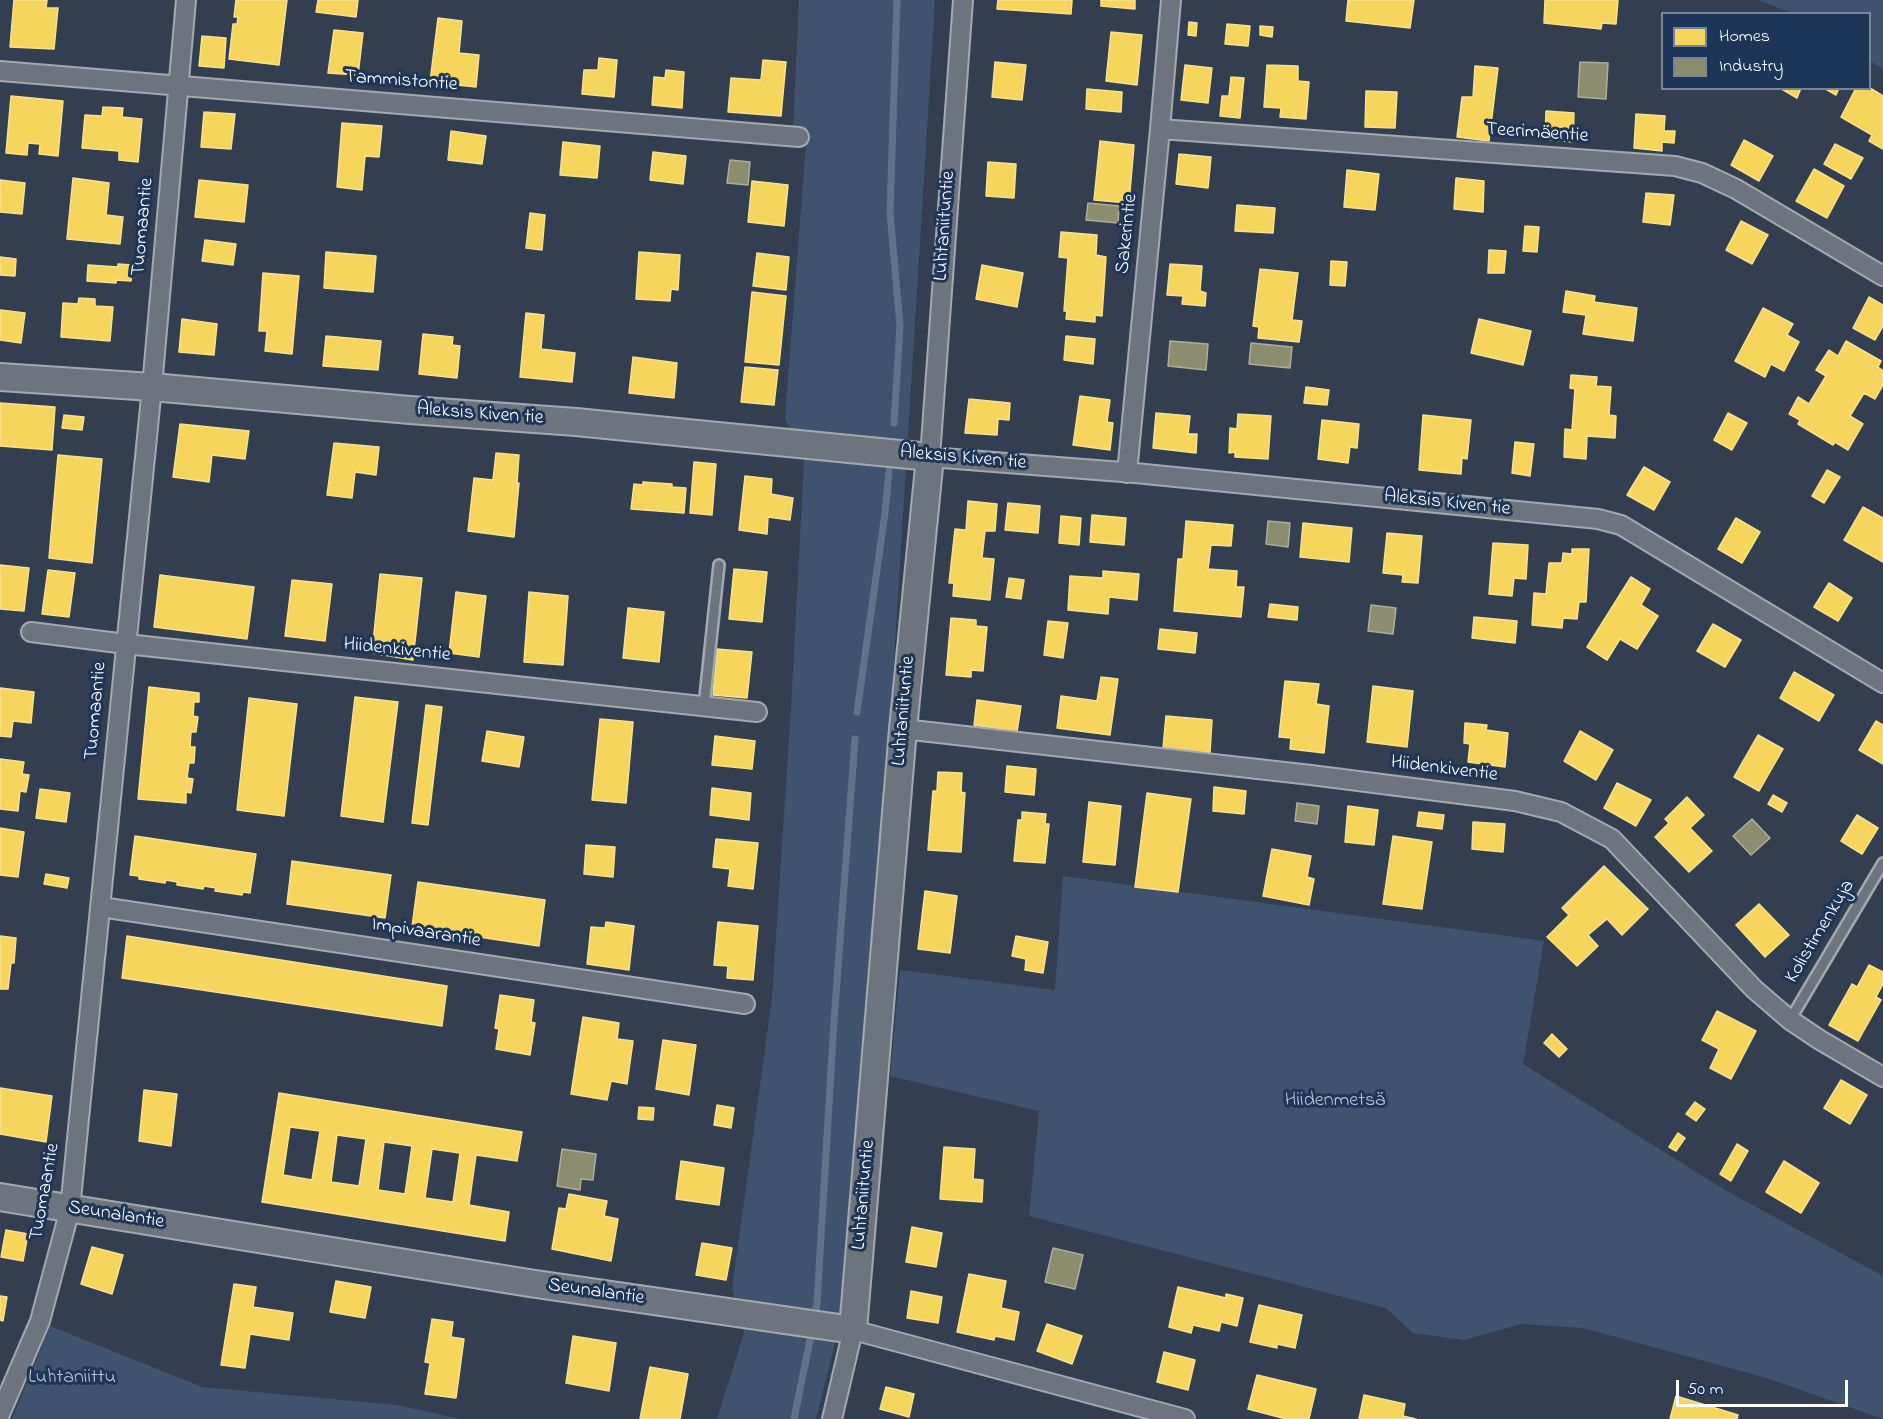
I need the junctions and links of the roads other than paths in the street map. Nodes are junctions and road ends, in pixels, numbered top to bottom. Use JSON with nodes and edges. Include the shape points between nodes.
{"nodes":[{"id":1,"x":186,"y":0,"type":"edge"},
{"id":2,"x":963,"y":0,"type":"edge"},
{"id":3,"x":1171,"y":0,"type":"edge"},
{"id":4,"x":0,"y":71,"type":"edge"},
{"id":5,"x":179,"y":86,"type":"junction"},
{"id":6,"x":1161,"y":129,"type":"junction"},
{"id":7,"x":799,"y":137,"type":"dead end"},
{"id":8,"x":1883,"y":276,"type":"edge"},
{"id":9,"x":0,"y":377,"type":"edge"},
{"id":10,"x":152,"y":387,"type":"junction"},
{"id":11,"x":930,"y":457,"type":"junction"},
{"id":12,"x":1126,"y":472,"type":"junction"},
{"id":13,"x":719,"y":565,"type":"dead end"},
{"id":14,"x":31,"y":632,"type":"dead end"},
{"id":15,"x":126,"y":644,"type":"junction"},
{"id":16,"x":1883,"y":683,"type":"edge"},
{"id":17,"x":704,"y":706,"type":"junction"},
{"id":18,"x":757,"y":712,"type":"dead end"},
{"id":19,"x":903,"y":729,"type":"junction"},
{"id":20,"x":1883,"y":863,"type":"edge"},
{"id":21,"x":101,"y":907,"type":"junction"},
{"id":22,"x":745,"y":1004,"type":"dead end"},
{"id":23,"x":1790,"y":1020,"type":"junction"},
{"id":24,"x":1883,"y":1077,"type":"edge"},
{"id":25,"x":0,"y":1197,"type":"edge"},
{"id":26,"x":70,"y":1209,"type":"junction"},
{"id":27,"x":853,"y":1330,"type":"junction"},
{"id":28,"x":0,"y":1414,"type":"edge"},
{"id":29,"x":1156,"y":1415,"type":"edge"},
{"id":30,"x":832,"y":1419,"type":"edge"},
{"id":31,"x":1185,"y":1419,"type":"edge"}],
"edges":[{"from":1,"to":5,"type":"street","name":"Tuomaantie"},
{"from":2,"to":11,"type":"street","name":"Luhtaniituntie"},
{"from":3,"to":6,"type":"street","name":"Sakerintie"},
{"from":4,"to":5,"type":"street","name":"Tammistontie"},
{"from":5,"to":7,"type":"street","name":"Tammistontie"},
{"from":5,"to":10,"type":"street","name":"Tuomaantie"},
{"from":6,"to":8,"type":"street","name":"Teerimäentie","via":[[1675,166],[1702,172],[1736,189]]},
{"from":6,"to":12,"type":"street","name":"Sakerintie"},
{"from":9,"to":10,"type":"street","name":"Aleksis Kiven tie"},
{"from":10,"to":11,"type":"street","name":"Aleksis Kiven tie"},
{"from":10,"to":15,"type":"street","name":"Tuomaantie"},
{"from":11,"to":12,"type":"street","name":"Aleksis Kiven tie"},
{"from":11,"to":19,"type":"street","name":"Luhtaniituntie"},
{"from":12,"to":16,"type":"street","name":"Aleksis Kiven tie","via":[[1598,519],[1621,525]]},
{"from":13,"to":17,"type":"lane"},
{"from":14,"to":15,"type":"street","name":"Hiidenkiventie"},
{"from":15,"to":17,"type":"street","name":"Hiidenkiventie"},
{"from":15,"to":21,"type":"street","name":"Tuomaantie"},
{"from":17,"to":18,"type":"street","name":"Hiidenkiventie"},
{"from":19,"to":23,"type":"street","name":"Hiidenkiventie","via":[[1515,801],[1561,812],[1612,839],[1754,989]]},
{"from":19,"to":27,"type":"street","name":"Luhtaniituntie"},
{"from":20,"to":23,"type":"lane","name":"Kolistimenkuja"},
{"from":21,"to":22,"type":"street","name":"Impivaarantie"},
{"from":21,"to":26,"type":"street","name":"Tuomaantie"},
{"from":23,"to":24,"type":"street","name":"Hiidenkiventie"},
{"from":25,"to":26,"type":"street","name":"Seunalantie"},
{"from":26,"to":27,"type":"street","name":"Seunalantie"},
{"from":26,"to":28,"type":"street","name":"Tuomaantie","via":[[40,1321]]},
{"from":27,"to":29,"type":"street","name":"Seunalantie"},
{"from":27,"to":30,"type":"street","name":"Luhtaniituntie"},
{"from":29,"to":31,"type":"street","name":"Seunalantie"}]}
